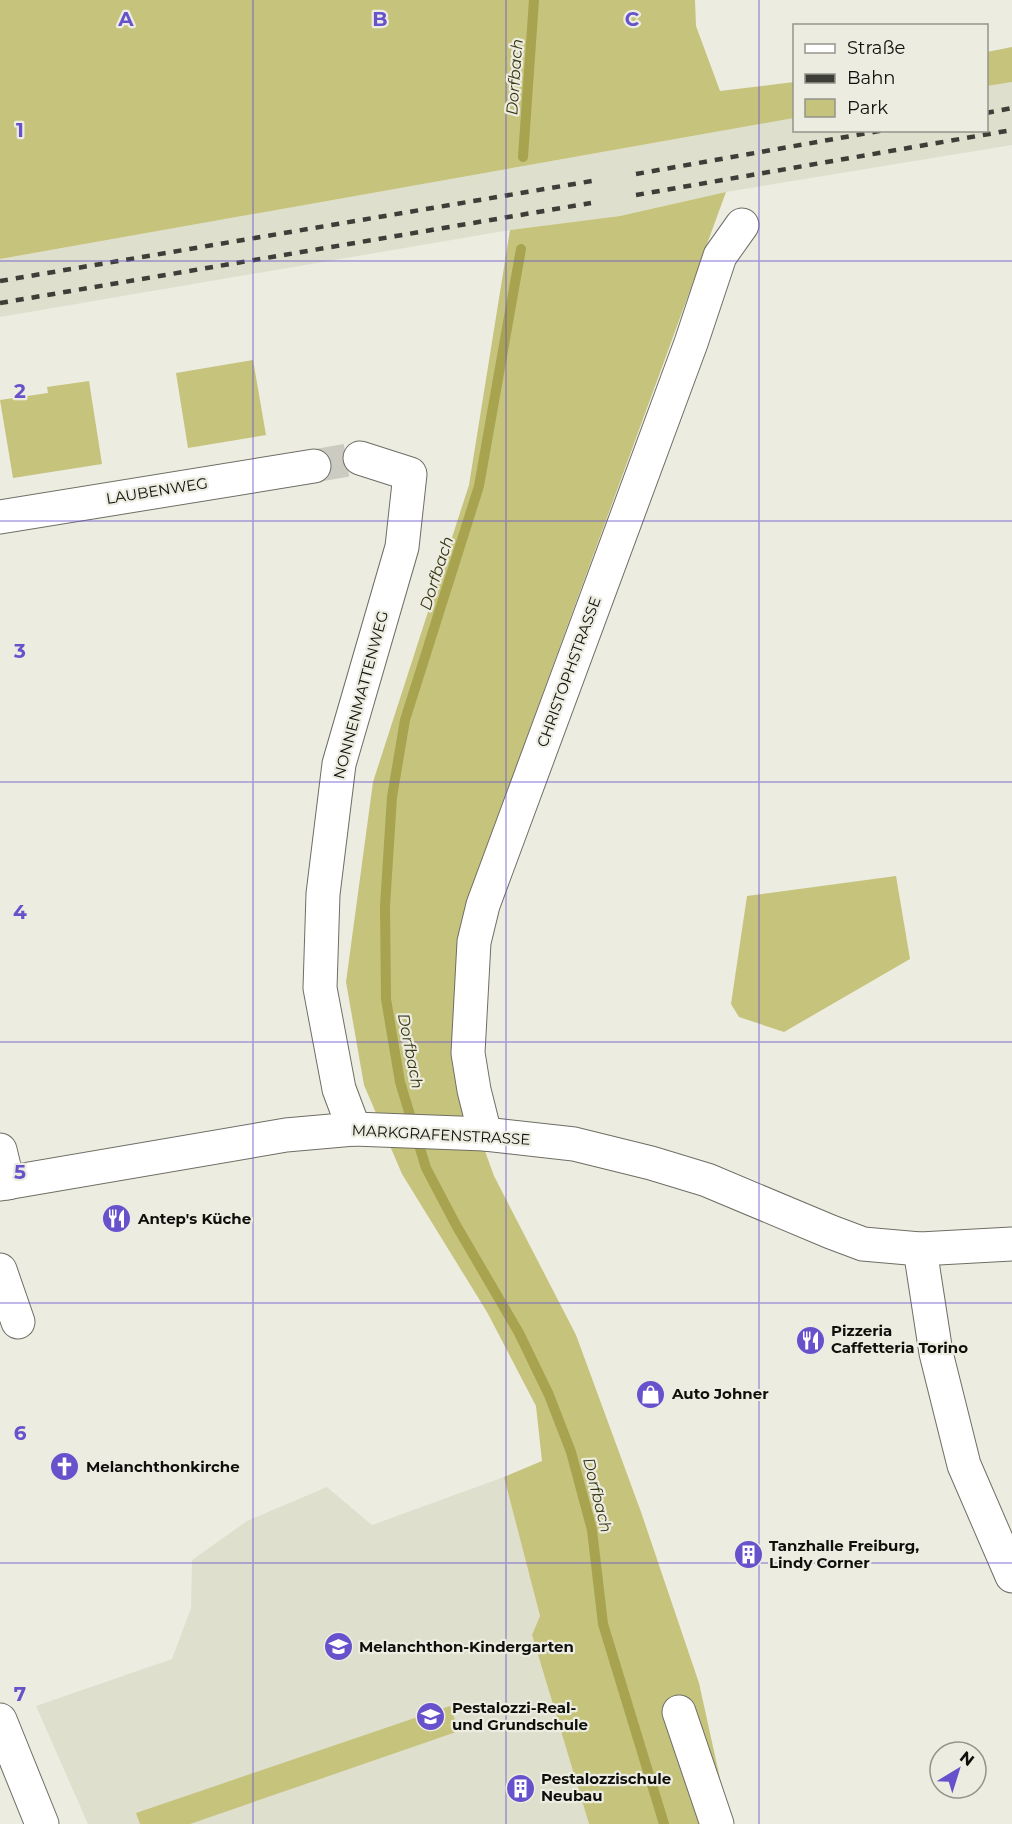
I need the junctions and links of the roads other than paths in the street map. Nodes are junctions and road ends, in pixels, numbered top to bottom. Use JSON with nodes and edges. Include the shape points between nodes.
{"nodes":[{"id":1,"x":742,"y":225,"type":"dead end"},
{"id":2,"x":360,"y":458,"type":"tunnel mouth"},
{"id":3,"x":314,"y":466,"type":"tunnel mouth"},
{"id":4,"x":0,"y":517,"type":"edge"},
{"id":5,"x":354,"y":1129,"type":"junction"},
{"id":6,"x":484,"y":1134,"type":"junction"},
{"id":7,"x":0,"y":1149,"type":"edge"},
{"id":8,"x":4,"y":1183,"type":"edge"},
{"id":9,"x":1012,"y":1244,"type":"edge"},
{"id":10,"x":920,"y":1249,"type":"junction"},
{"id":11,"x":0,"y":1270,"type":"edge"},
{"id":12,"x":18,"y":1322,"type":"dead end"},
{"id":13,"x":1012,"y":1576,"type":"edge"},
{"id":14,"x":679,"y":1712,"type":"dead end"},
{"id":15,"x":0,"y":1720,"type":"edge"},
{"id":16,"x":41,"y":1823,"type":"edge"},
{"id":17,"x":717,"y":1824,"type":"edge"}],
"edges":[{"from":1,"to":6,"type":"street","name":"CHRISTOPHSTRASSE","via":[[720,256],[483,905],[474,942],[468,1053]]},
{"from":2,"to":5,"type":"street","name":"NONNENMATTENWEG","via":[[410,474],[402,547],[339,764],[323,894],[320,988],[339,1089]]},
{"from":3,"to":4,"type":"street","name":"LAUBENWEG"},
{"from":5,"to":6,"type":"street","name":"MARKGRAFENSTRASSE"},
{"from":5,"to":8,"type":"street","name":"MARKGRAFENSTRASSE","via":[[286,1135]]},
{"from":6,"to":10,"type":"street","name":"MARKGRAFENSTRASSE","via":[[574,1144],[651,1163],[706,1180],[863,1244]]},
{"from":7,"to":8,"type":"street"},
{"from":9,"to":10,"type":"street","name":"MARKGRAFENSTRASSE"},
{"from":10,"to":13,"type":"street","via":[[936,1353],[964,1465]]},
{"from":11,"to":12,"type":"street"},
{"from":14,"to":17,"type":"street"},
{"from":15,"to":16,"type":"street"}]}
